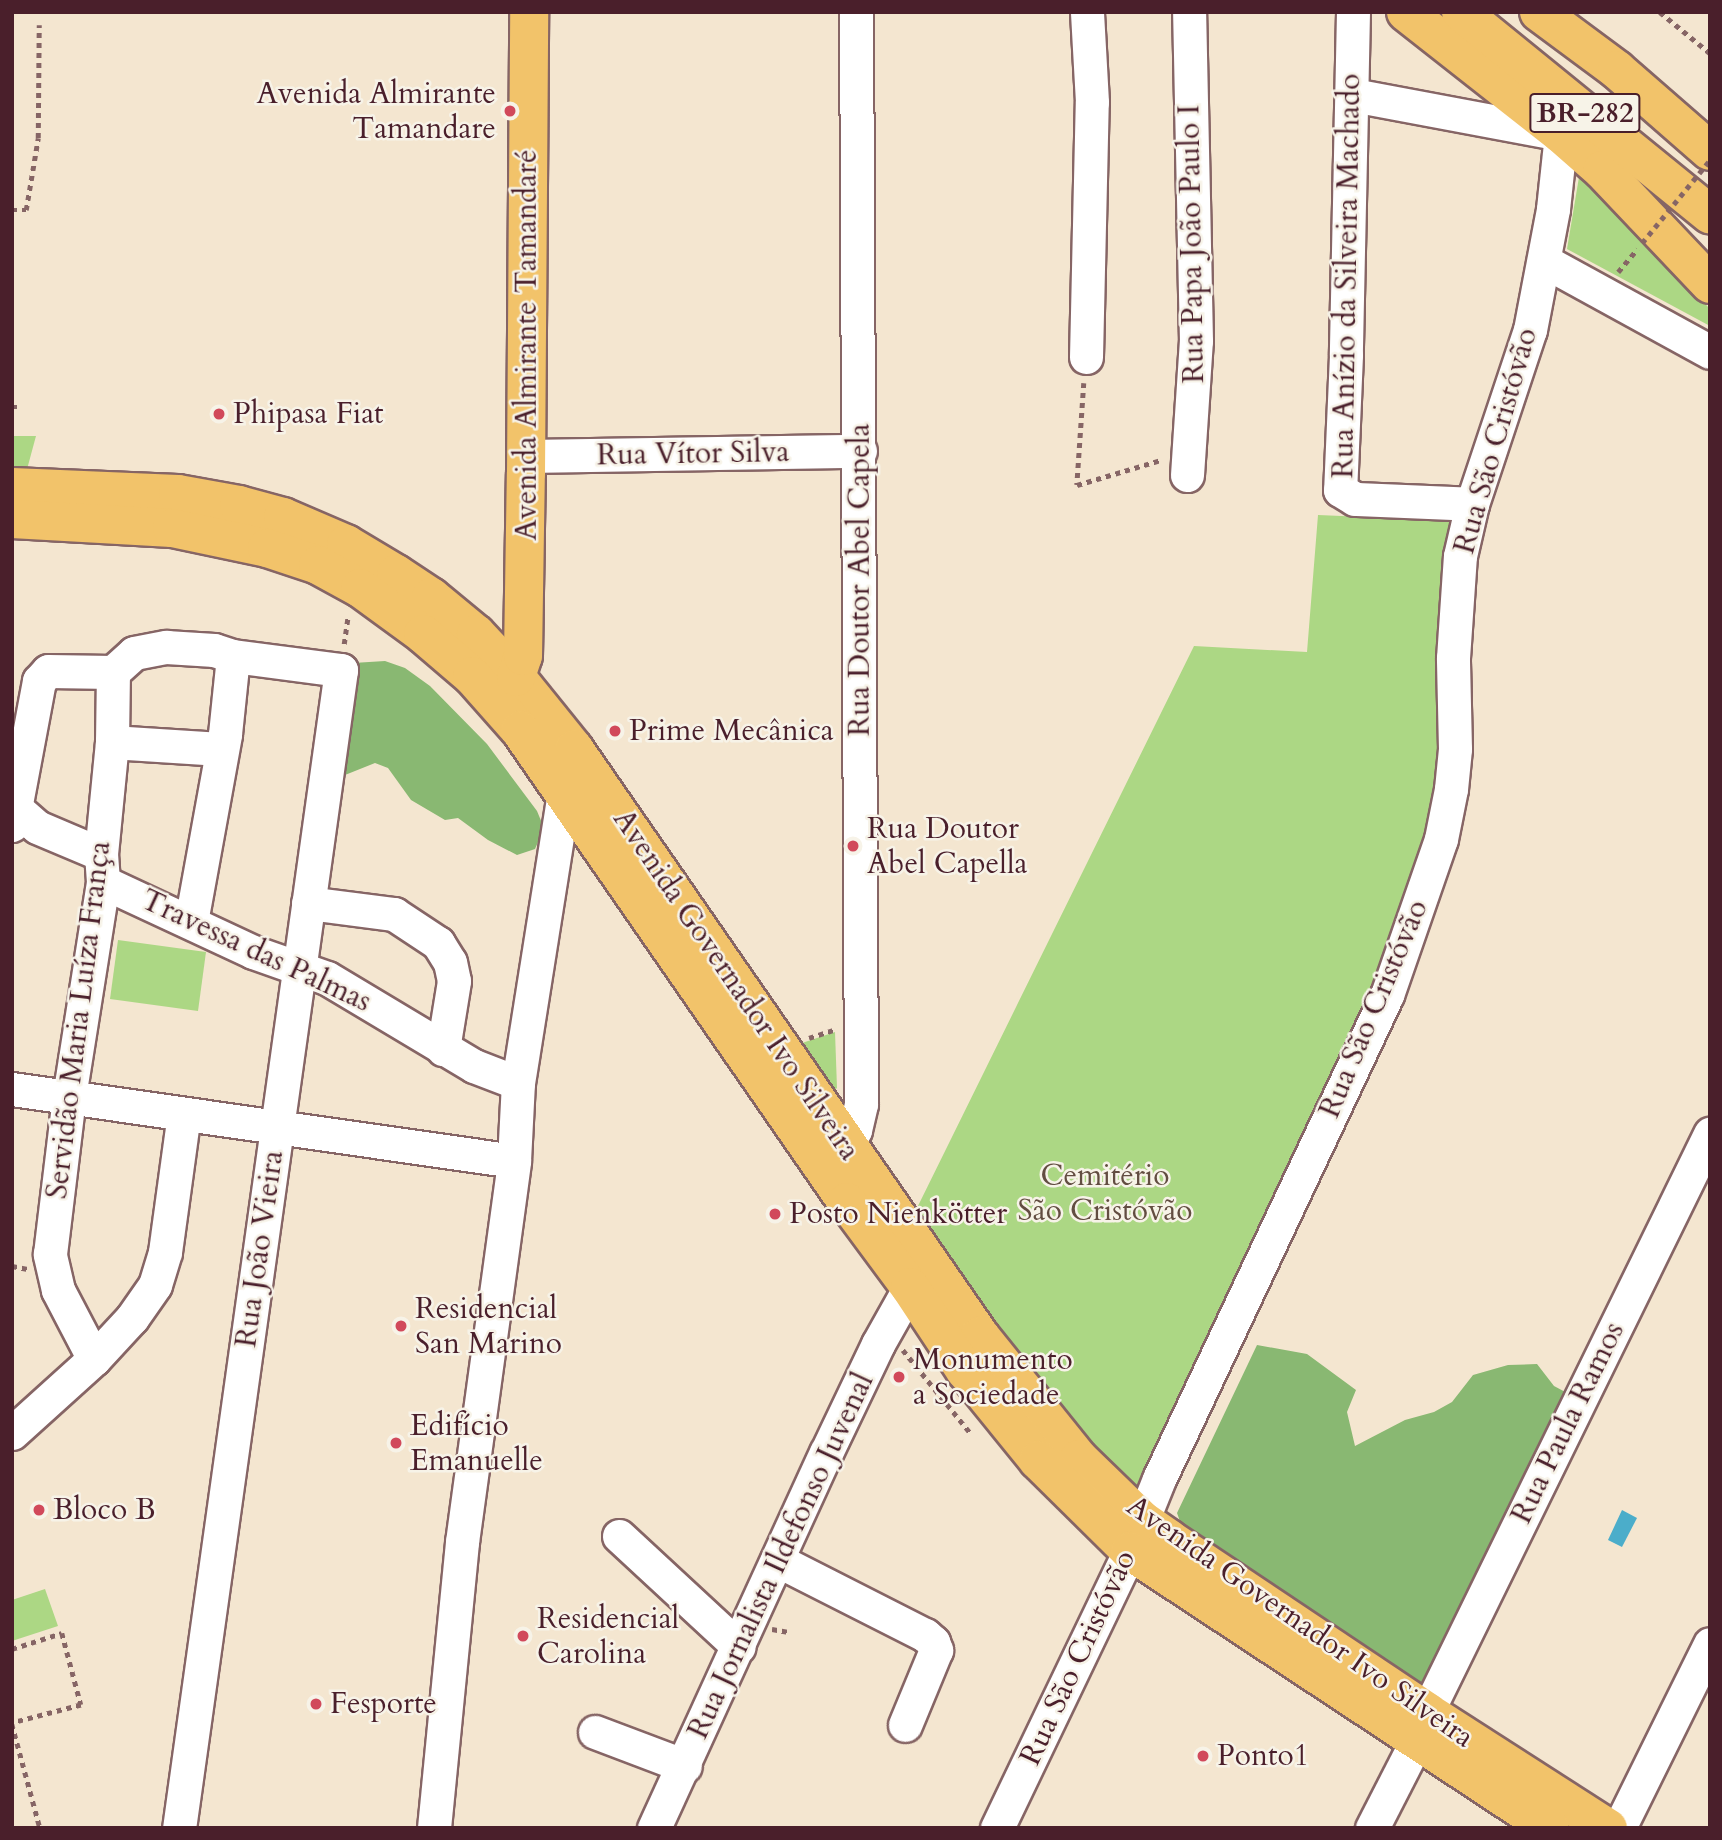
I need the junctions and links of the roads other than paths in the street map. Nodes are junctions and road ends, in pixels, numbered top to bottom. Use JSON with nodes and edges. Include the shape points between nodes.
{"nodes":[{"id":1,"x":529,"y":12,"type":"edge"},
{"id":2,"x":856,"y":12,"type":"edge"},
{"id":3,"x":1087,"y":12,"type":"edge"},
{"id":4,"x":1189,"y":12,"type":"edge"},
{"id":5,"x":1353,"y":12,"type":"edge"},
{"id":6,"x":1406,"y":12,"type":"edge"},
{"id":7,"x":1461,"y":12,"type":"edge"},
{"id":8,"x":1539,"y":12,"type":"edge"},
{"id":9,"x":1352,"y":95,"type":"junction"},
{"id":10,"x":1561,"y":134,"type":"junction"},
{"id":11,"x":1710,"y":151,"type":"edge"},
{"id":12,"x":1710,"y":214,"type":"edge"},
{"id":13,"x":1544,"y":261,"type":"junction"},
{"id":14,"x":1710,"y":284,"type":"edge"},
{"id":15,"x":1710,"y":352,"type":"edge"},
{"id":16,"x":1086,"y":357,"type":"road end"},
{"id":17,"x":860,"y":451,"type":"junction"},
{"id":18,"x":527,"y":456,"type":"junction"},
{"id":19,"x":1188,"y":463,"type":"road end"},
{"id":20,"x":12,"y":487,"type":"edge"},
{"id":21,"x":1472,"y":504,"type":"junction"},
{"id":22,"x":79,"y":506,"type":"junction"},
{"id":23,"x":12,"y":519,"type":"edge"},
{"id":24,"x":233,"y":656,"type":"junction"},
{"id":25,"x":113,"y":672,"type":"junction"},
{"id":26,"x":516,"y":677,"type":"junction"},
{"id":27,"x":112,"y":742,"type":"junction"},
{"id":28,"x":220,"y":749,"type":"junction"},
{"id":29,"x":564,"y":793,"type":"junction"},
{"id":30,"x":14,"y":813,"type":"edge"},
{"id":31,"x":102,"y":868,"type":"junction"},
{"id":32,"x":308,"y":903,"type":"junction"},
{"id":33,"x":191,"y":922,"type":"junction"},
{"id":34,"x":299,"y":968,"type":"junction"},
{"id":35,"x":443,"y":1048,"type":"junction"},
{"id":36,"x":518,"y":1083,"type":"junction"},
{"id":37,"x":12,"y":1089,"type":"edge"},
{"id":38,"x":69,"y":1097,"type":"junction"},
{"id":39,"x":184,"y":1114,"type":"junction"},
{"id":40,"x":277,"y":1127,"type":"junction"},
{"id":41,"x":1710,"y":1135,"type":"edge"},
{"id":42,"x":832,"y":1153,"type":"junction"},
{"id":43,"x":514,"y":1161,"type":"junction"},
{"id":44,"x":910,"y":1287,"type":"junction"},
{"id":45,"x":94,"y":1359,"type":"junction"},
{"id":46,"x":12,"y":1433,"type":"edge"},
{"id":47,"x":1136,"y":1535,"type":"junction"},
{"id":48,"x":619,"y":1536,"type":"dead end"},
{"id":49,"x":777,"y":1560,"type":"junction"},
{"id":50,"x":1710,"y":1644,"type":"edge"},
{"id":51,"x":739,"y":1647,"type":"junction"},
{"id":52,"x":905,"y":1726,"type":"dead end"},
{"id":53,"x":1422,"y":1726,"type":"junction"},
{"id":54,"x":595,"y":1732,"type":"dead end"},
{"id":55,"x":685,"y":1766,"type":"junction"},
{"id":56,"x":179,"y":1828,"type":"edge"},
{"id":57,"x":434,"y":1828,"type":"edge"},
{"id":58,"x":654,"y":1828,"type":"edge"},
{"id":59,"x":997,"y":1828,"type":"edge"},
{"id":60,"x":1372,"y":1828,"type":"edge"},
{"id":61,"x":1550,"y":1828,"type":"edge"},
{"id":62,"x":1608,"y":1828,"type":"edge"},
{"id":63,"x":1619,"y":1828,"type":"edge"}],
"edges":[{"from":1,"to":18,"type":"main road","name":"Avenida Almirante Tamandaré"},
{"from":2,"to":17,"type":"street","name":"Rua Doutor Abel Capela"},
{"from":3,"to":16,"type":"street","via":[[1092,102]]},
{"from":4,"to":19,"type":"street","name":"Rua Papa João Paulo I","via":[[1196,341]]},
{"from":5,"to":9,"type":"street","name":"Rua Anízio da Silveira Machado"},
{"from":6,"to":10,"type":"main road"},
{"from":7,"to":12,"type":"main road","number":"BR-282"},
{"from":8,"to":11,"type":"main road","number":"BR-282","via":[[1616,70]]},
{"from":9,"to":10,"type":"street"},
{"from":9,"to":21,"type":"street","name":"Rua Anízio da Silveira Machado","via":[[1340,490],[1355,499]]},
{"from":10,"to":13,"type":"street","name":"Rua São Cristóvão"},
{"from":10,"to":14,"type":"main road","via":[[1602,170]]},
{"from":13,"to":15,"type":"street"},
{"from":13,"to":21,"type":"street","name":"Rua São Cristóvão","via":[[1530,330]]},
{"from":17,"to":18,"type":"street","name":"Rua Vítor Silva"},
{"from":17,"to":42,"type":"street","name":"Rua Doutor Abel Capela","via":[[861,1104],[855,1130]]},
{"from":18,"to":26,"type":"main road","name":"Avenida Almirante Tamandaré","via":[[523,656]]},
{"from":20,"to":22,"type":"main road","name":"Avenida Governador Ivo Silveira"},
{"from":21,"to":47,"type":"street","name":"Rua São Cristóvão","via":[[1458,584],[1451,789],[1416,918],[1381,1007],[1158,1479]]},
{"from":22,"to":23,"type":"main road","name":"Avenida Governador Ivo Silveira"},
{"from":22,"to":26,"type":"main road","name":"Avenida Governador Ivo Silveira","via":[[178,494],[283,517],[334,538],[431,597]]},
{"from":22,"to":29,"type":"main road","name":"Avenida Governador Ivo Silveira","via":[[268,548],[318,565],[360,587],[472,676],[520,730]]},
{"from":24,"to":25,"type":"street","via":[[214,650],[166,648],[134,653]]},
{"from":24,"to":28,"type":"street"},
{"from":24,"to":32,"type":"street","name":"Rua João Vieira","via":[[341,670]]},
{"from":25,"to":27,"type":"street","name":"Servidão Maria Luíza França"},
{"from":25,"to":30,"type":"street","via":[[54,669],[39,681]]},
{"from":26,"to":42,"type":"main road","name":"Avenida Governador Ivo Silveira","via":[[574,749]]},
{"from":27,"to":28,"type":"street"},
{"from":27,"to":31,"type":"street","name":"Servidão Maria Luíza França"},
{"from":28,"to":33,"type":"street"},
{"from":29,"to":36,"type":"street"},
{"from":29,"to":42,"type":"main road","name":"Avenida Governador Ivo Silveira"},
{"from":30,"to":31,"type":"street","name":"Travessa das Palmas"},
{"from":31,"to":33,"type":"street","name":"Travessa das Palmas"},
{"from":31,"to":38,"type":"street","name":"Servidão Maria Luíza França"},
{"from":32,"to":34,"type":"street","name":"Rua João Vieira"},
{"from":32,"to":35,"type":"street","via":[[394,914],[438,943],[450,962],[454,981]]},
{"from":33,"to":34,"type":"street","name":"Travessa das Palmas"},
{"from":34,"to":35,"type":"street","name":"Travessa das Palmas","via":[[365,998]]},
{"from":34,"to":40,"type":"street","name":"Rua João Vieira"},
{"from":35,"to":36,"type":"street","name":"Travessa das Palmas"},
{"from":36,"to":43,"type":"street"},
{"from":37,"to":38,"type":"street"},
{"from":38,"to":39,"type":"street"},
{"from":38,"to":45,"type":"street","name":"Servidão Maria Luíza França","via":[[50,1254],[58,1290]]},
{"from":39,"to":40,"type":"street"},
{"from":39,"to":45,"type":"street","via":[[161,1273],[132,1318]]},
{"from":40,"to":43,"type":"street"},
{"from":40,"to":56,"type":"street","name":"Rua João Vieira"},
{"from":41,"to":53,"type":"street","name":"Rua Paula Ramos"},
{"from":42,"to":44,"type":"main road","name":"Avenida Governador Ivo Silveira"},
{"from":42,"to":47,"type":"main road","name":"Avenida Governador Ivo Silveira"},
{"from":43,"to":57,"type":"street","via":[[462,1542]]},
{"from":44,"to":47,"type":"main road","name":"Avenida Governador Ivo Silveira","via":[[964,1370],[1068,1492]]},
{"from":44,"to":49,"type":"street","name":"Rua Jornalista Ildefonso Juvenal","via":[[878,1344]]},
{"from":45,"to":46,"type":"street"},
{"from":47,"to":53,"type":"main road","name":"Avenida Governador Ivo Silveira"},
{"from":47,"to":59,"type":"street","name":"Rua São Cristóvão"},
{"from":48,"to":51,"type":"street"},
{"from":49,"to":51,"type":"street","name":"Rua Jornalista Ildefonso Juvenal"},
{"from":49,"to":52,"type":"street","via":[[933,1642],[936,1650]]},
{"from":50,"to":63,"type":"street"},
{"from":51,"to":55,"type":"street","name":"Rua Jornalista Ildefonso Juvenal"},
{"from":53,"to":60,"type":"street","name":"Rua Paula Ramos"},
{"from":53,"to":61,"type":"main road","name":"Avenida Governador Ivo Silveira"},
{"from":53,"to":62,"type":"main road","name":"Avenida Governador Ivo Silveira"},
{"from":54,"to":55,"type":"street"},
{"from":55,"to":58,"type":"street","name":"Rua Jornalista Ildefonso Juvenal"}]}
